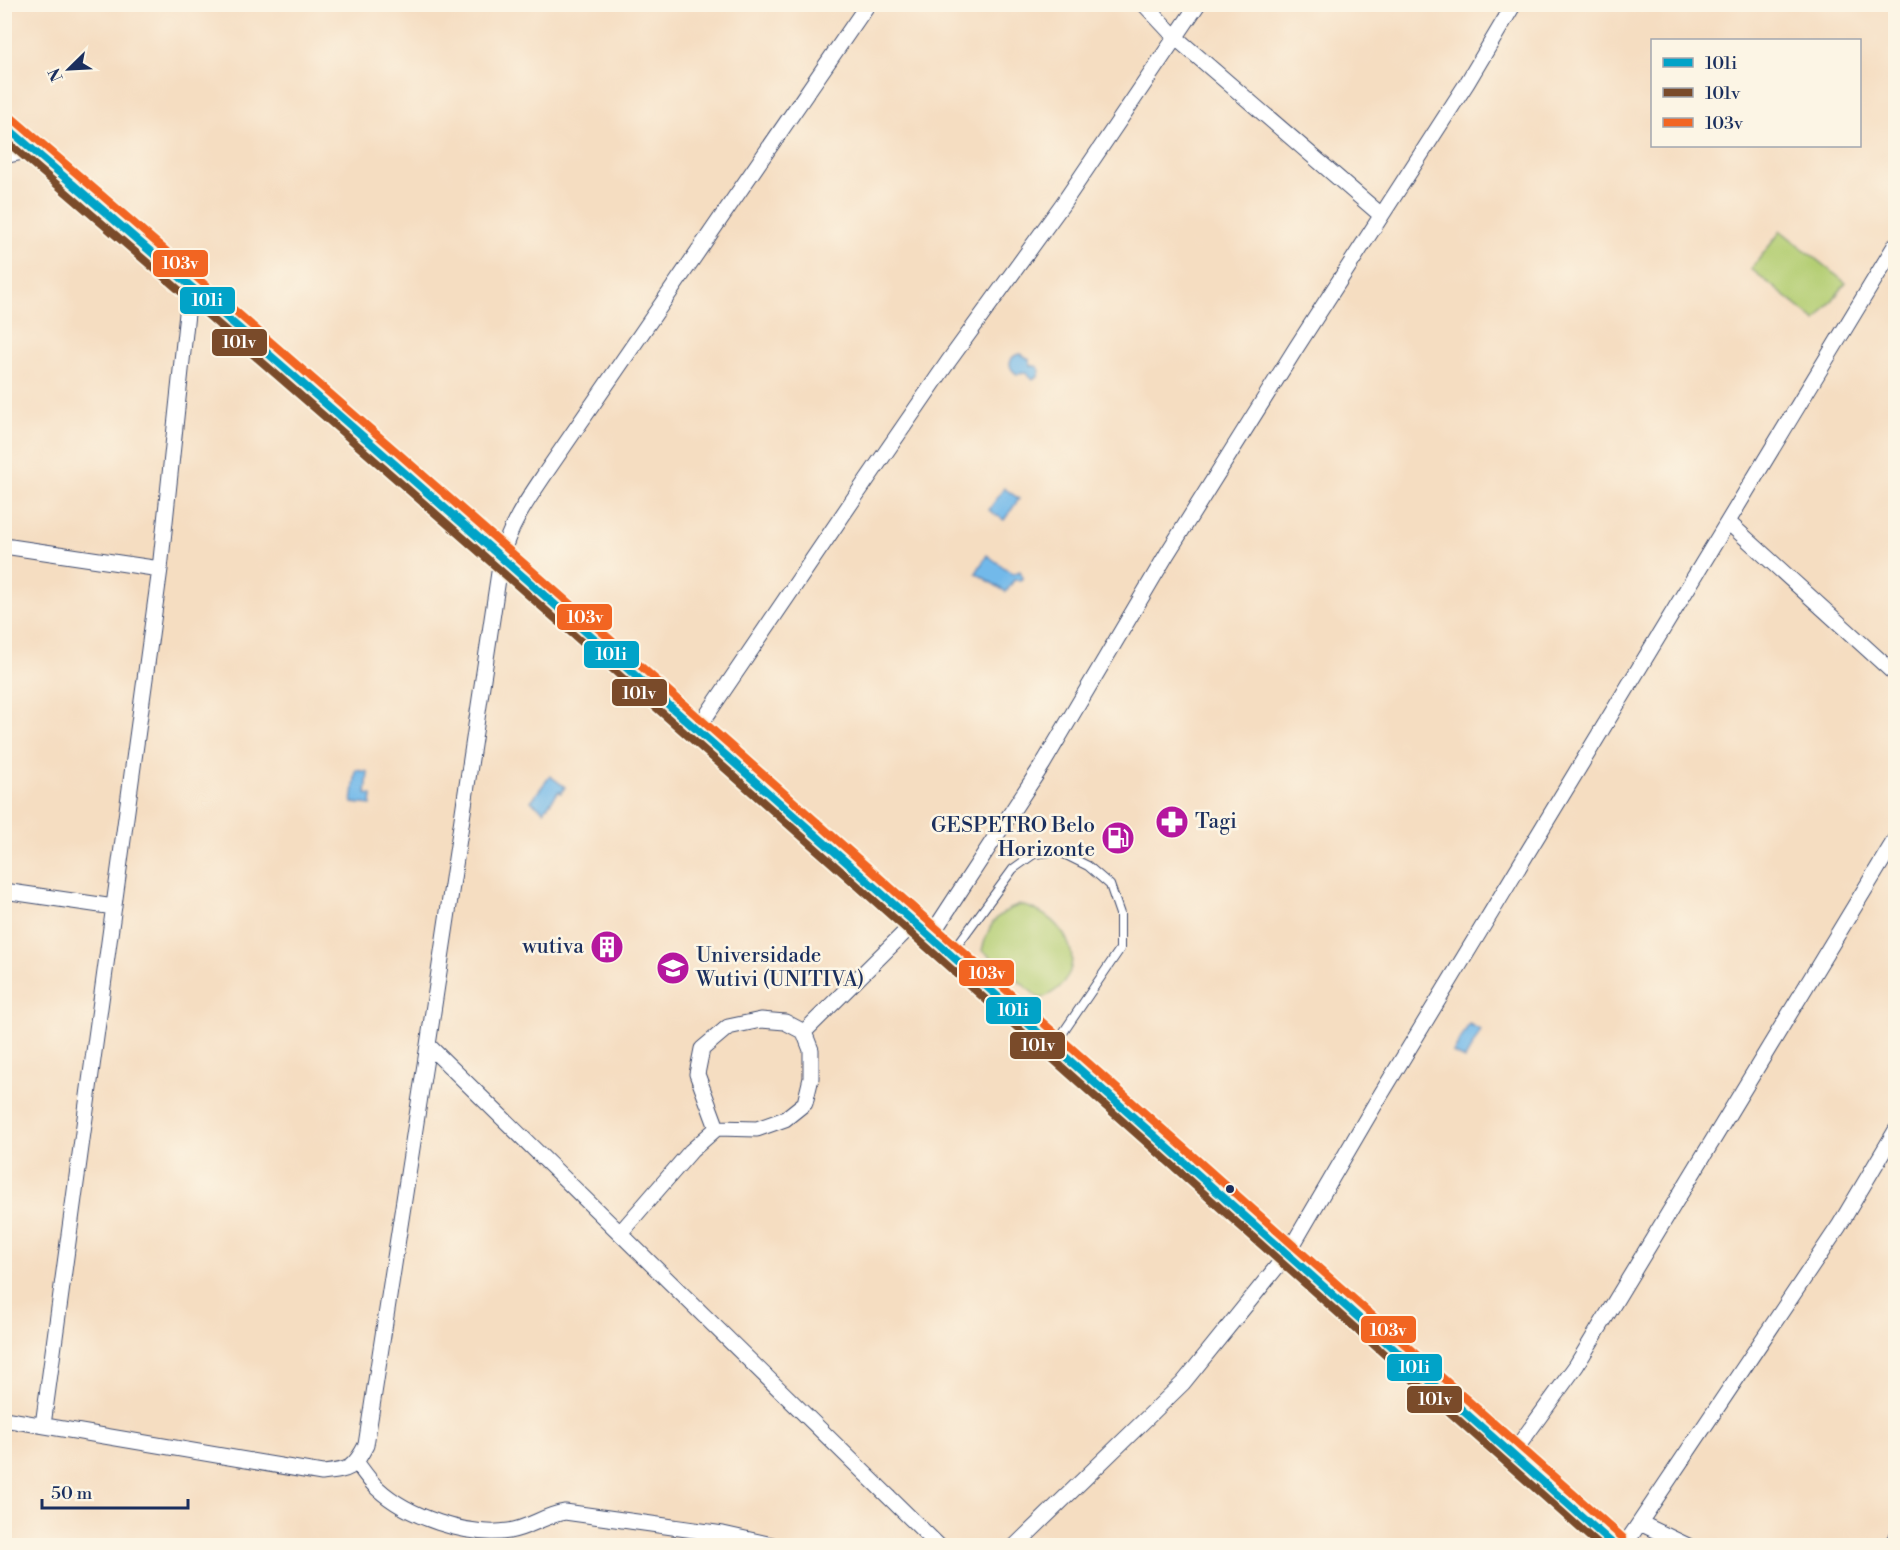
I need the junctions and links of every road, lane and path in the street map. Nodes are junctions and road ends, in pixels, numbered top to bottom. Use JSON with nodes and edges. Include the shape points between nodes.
{"nodes":[{"id":1,"x":868,"y":4,"type":"edge"},
{"id":2,"x":1144,"y":4,"type":"edge"},
{"id":3,"x":1198,"y":4,"type":"edge"},
{"id":4,"x":1514,"y":4,"type":"edge"},
{"id":5,"x":1174,"y":37,"type":"junction"},
{"id":6,"x":4,"y":125,"type":"edge"},
{"id":7,"x":32,"y":150,"type":"junction"},
{"id":8,"x":4,"y":156,"type":"edge"},
{"id":9,"x":1381,"y":215,"type":"junction"},
{"id":10,"x":1896,"y":244,"type":"edge"},
{"id":11,"x":190,"y":285,"type":"junction"},
{"id":12,"x":1728,"y":522,"type":"junction"},
{"id":13,"x":4,"y":546,"type":"edge"},
{"id":14,"x":501,"y":559,"type":"junction"},
{"id":15,"x":160,"y":569,"type":"junction"},
{"id":16,"x":1896,"y":675,"type":"edge"},
{"id":17,"x":696,"y":731,"type":"junction"},
{"id":18,"x":1896,"y":838,"type":"edge"},
{"id":19,"x":4,"y":891,"type":"edge"},
{"id":20,"x":114,"y":907,"type":"junction"},
{"id":21,"x":922,"y":930,"type":"junction"},
{"id":22,"x":950,"y":955,"type":"junction"},
{"id":23,"x":804,"y":1032,"type":"junction"},
{"id":24,"x":428,"y":1045,"type":"junction"},
{"id":25,"x":1053,"y":1047,"type":"junction"},
{"id":26,"x":717,"y":1128,"type":"junction"},
{"id":27,"x":1896,"y":1130,"type":"edge"},
{"id":28,"x":620,"y":1233,"type":"junction"},
{"id":29,"x":1288,"y":1253,"type":"junction"},
{"id":30,"x":4,"y":1419,"type":"edge"},
{"id":31,"x":44,"y":1425,"type":"junction"},
{"id":32,"x":1514,"y":1453,"type":"junction"},
{"id":33,"x":357,"y":1463,"type":"junction"},
{"id":34,"x":1640,"y":1523,"type":"junction"},
{"id":35,"x":1896,"y":1538,"type":"edge"},
{"id":36,"x":777,"y":1545,"type":"edge"},
{"id":37,"x":939,"y":1545,"type":"edge"},
{"id":38,"x":1015,"y":1545,"type":"edge"},
{"id":39,"x":1616,"y":1545,"type":"edge"},
{"id":40,"x":1624,"y":1545,"type":"edge"},
{"id":41,"x":1688,"y":1545,"type":"edge"},
{"id":42,"x":1890,"y":1545,"type":"edge"}],
"edges":[{"from":1,"to":14,"type":"street","via":[[543,477],[515,520]]},
{"from":2,"to":5,"type":"street"},
{"from":3,"to":5,"type":"street"},
{"from":4,"to":9,"type":"street"},
{"from":5,"to":9,"type":"street"},
{"from":5,"to":17,"type":"street","via":[[1062,205],[942,372]]},
{"from":6,"to":7,"type":"main road"},
{"from":7,"to":8,"type":"street"},
{"from":7,"to":11,"type":"main road"},
{"from":9,"to":21,"type":"street","via":[[1167,554],[1043,764]]},
{"from":10,"to":12,"type":"street"},
{"from":11,"to":14,"type":"main road"},
{"from":11,"to":15,"type":"street"},
{"from":12,"to":16,"type":"street"},
{"from":12,"to":29,"type":"street"},
{"from":13,"to":15,"type":"street"},
{"from":14,"to":17,"type":"main road"},
{"from":14,"to":24,"type":"street"},
{"from":15,"to":20,"type":"street"},
{"from":17,"to":21,"type":"main road"},
{"from":18,"to":32,"type":"street","via":[[1576,1366]]},
{"from":19,"to":20,"type":"street"},
{"from":20,"to":31,"type":"street"},
{"from":21,"to":22,"type":"main road"},
{"from":21,"to":23,"type":"street"},
{"from":22,"to":25,"type":"main road"},
{"from":22,"to":25,"type":"lane","via":[[1013,869],[1034,854],[1059,851],[1088,866],[1110,885],[1120,914],[1120,949]]},
{"from":23,"to":26,"type":"street","via":[[811,1050],[812,1078],[806,1103],[785,1119],[757,1129]]},
{"from":23,"to":26,"type":"street","via":[[785,1022],[761,1020],[728,1027],[702,1049],[697,1074]]},
{"from":24,"to":28,"type":"street"},
{"from":24,"to":33,"type":"street","via":[[366,1445]]},
{"from":25,"to":29,"type":"main road"},
{"from":26,"to":28,"type":"street","via":[[691,1151]]},
{"from":27,"to":34,"type":"street","via":[[1839,1226]]},
{"from":28,"to":37,"type":"street"},
{"from":29,"to":32,"type":"main road"},
{"from":29,"to":38,"type":"street","via":[[1183,1383]]},
{"from":30,"to":31,"type":"street"},
{"from":31,"to":33,"type":"street","via":[[322,1473]]},
{"from":32,"to":39,"type":"main road"},
{"from":33,"to":36,"type":"street","via":[[377,1488],[400,1505],[451,1526],[510,1531],[550,1514],[565,1512]]},
{"from":34,"to":40,"type":"street"},
{"from":34,"to":41,"type":"street"},
{"from":35,"to":42,"type":"street"}]}
